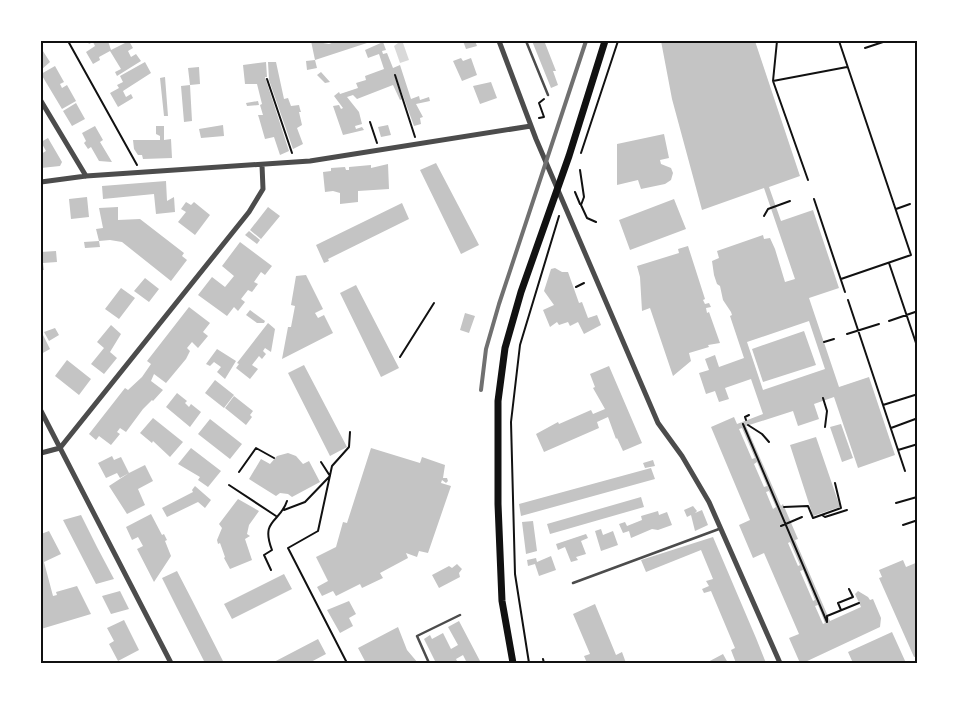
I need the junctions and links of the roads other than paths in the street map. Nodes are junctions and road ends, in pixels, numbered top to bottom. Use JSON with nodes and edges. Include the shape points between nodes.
{"nodes":[{"id":1,"x":499,"y":41,"type":"edge"},
{"id":2,"x":526,"y":41,"type":"edge"},
{"id":3,"x":605,"y":41,"type":"edge"},
{"id":4,"x":548,"y":95,"type":"dead end"},
{"id":5,"x":41,"y":101,"type":"edge"},
{"id":6,"x":531,"y":126,"type":"junction"},
{"id":7,"x":262,"y":164,"type":"junction"},
{"id":8,"x":86,"y":176,"type":"junction"},
{"id":9,"x":41,"y":182,"type":"edge"},
{"id":10,"x":41,"y":411,"type":"edge"},
{"id":11,"x":60,"y":448,"type":"junction"},
{"id":12,"x":41,"y":453,"type":"edge"},
{"id":13,"x":721,"y":528,"type":"junction"},
{"id":14,"x":573,"y":583,"type":"dead end"},
{"id":15,"x":460,"y":615,"type":"dead end"},
{"id":16,"x":171,"y":663,"type":"edge"},
{"id":17,"x":429,"y":663,"type":"edge"},
{"id":18,"x":513,"y":663,"type":"edge"},
{"id":19,"x":780,"y":663,"type":"edge"}],
"edges":[{"from":1,"to":6,"type":"street"},
{"from":2,"to":4,"type":"lane"},
{"from":3,"to":18,"type":"main road","via":[[505,348],[498,401],[497,450],[502,602]]},
{"from":5,"to":8,"type":"street"},
{"from":6,"to":7,"type":"street","via":[[310,161]]},
{"from":6,"to":13,"type":"street","via":[[658,423],[682,456]]},
{"from":7,"to":8,"type":"street"},
{"from":7,"to":11,"type":"street","via":[[263,189],[260,197]]},
{"from":8,"to":9,"type":"street"},
{"from":10,"to":11,"type":"street"},
{"from":11,"to":12,"type":"street"},
{"from":11,"to":16,"type":"street"},
{"from":13,"to":14,"type":"lane"},
{"from":13,"to":19,"type":"street"},
{"from":15,"to":17,"type":"lane","via":[[417,636]]}]}
